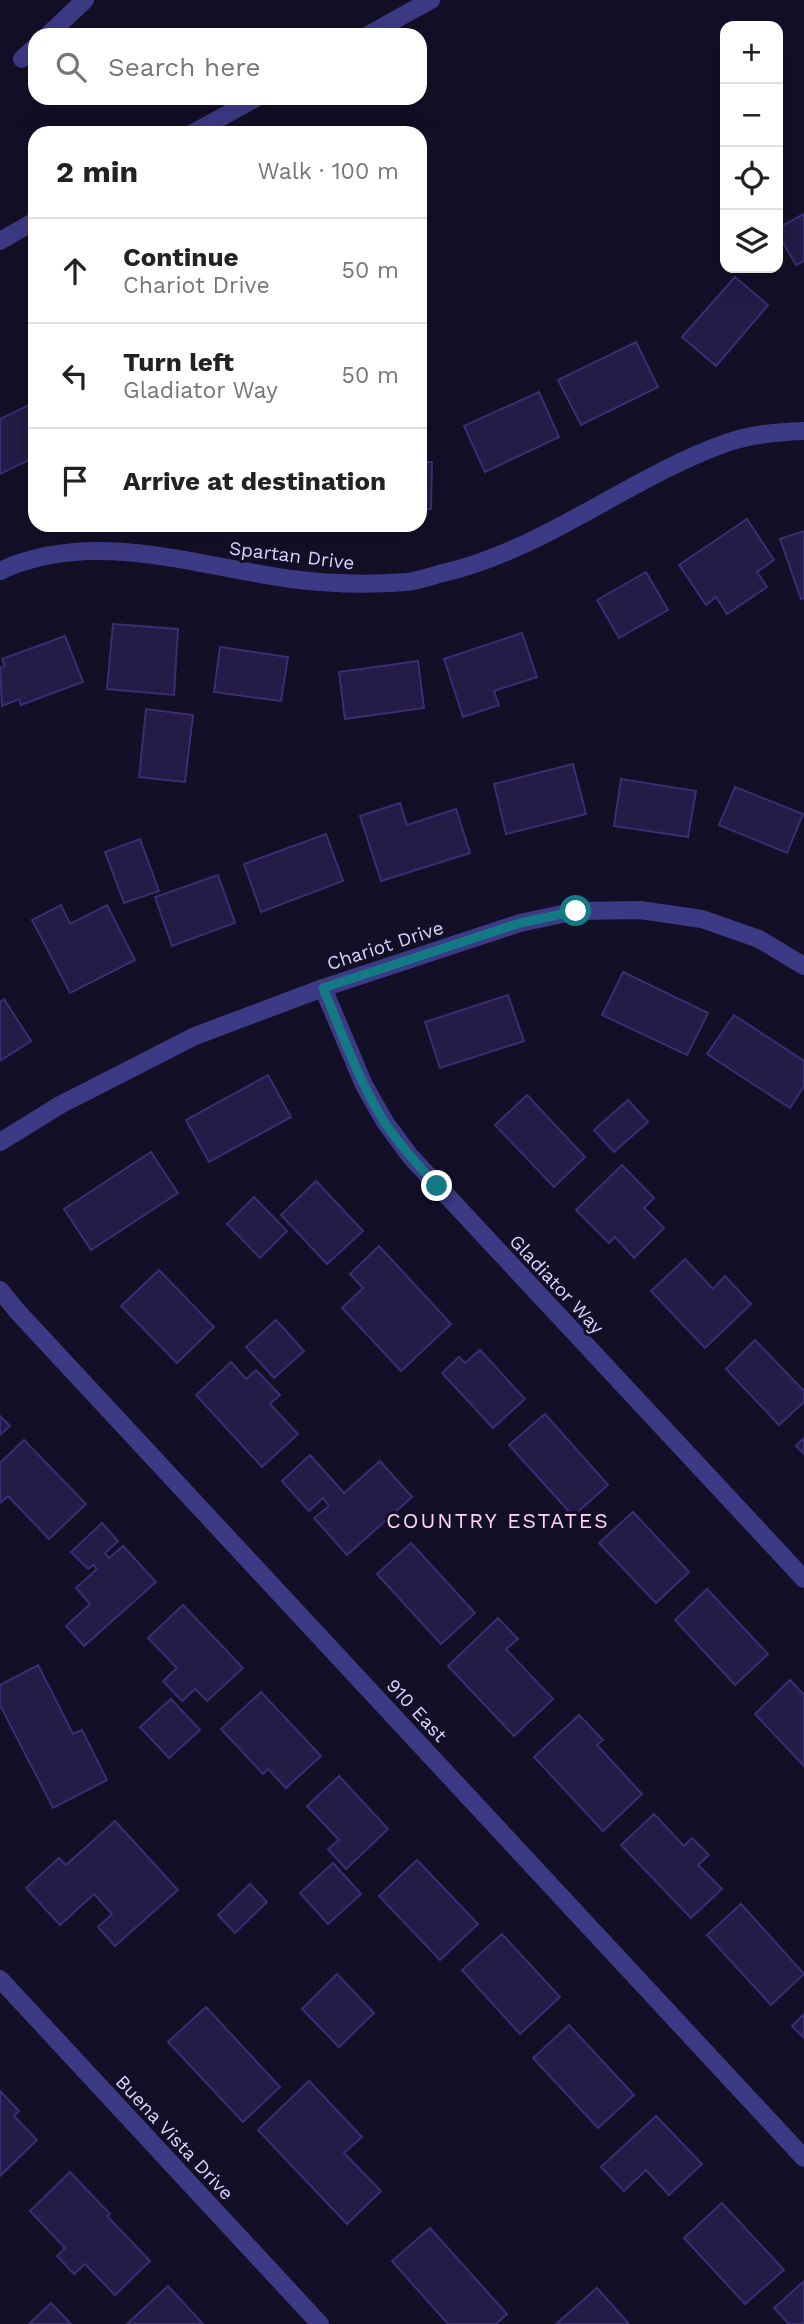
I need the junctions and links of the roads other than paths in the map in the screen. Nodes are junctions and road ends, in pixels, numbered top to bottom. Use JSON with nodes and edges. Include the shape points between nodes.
{"nodes":[{"id":1,"x":86,"y":0,"type":"edge"},
{"id":2,"x":431,"y":0,"type":"edge"},
{"id":3,"x":56,"y":28,"type":"edge"},
{"id":4,"x":381,"y":28,"type":"edge"},
{"id":5,"x":243,"y":105,"type":"edge"},
{"id":6,"x":206,"y":126,"type":"edge"},
{"id":7,"x":28,"y":225,"type":"edge"},
{"id":8,"x":0,"y":241,"type":"edge"},
{"id":9,"x":804,"y":431,"type":"edge"},
{"id":10,"x":0,"y":570,"type":"edge"},
{"id":11,"x":804,"y":966,"type":"edge"},
{"id":12,"x":323,"y":988,"type":"junction"},
{"id":13,"x":0,"y":1142,"type":"edge"},
{"id":14,"x":0,"y":1290,"type":"edge"},
{"id":15,"x":804,"y":1579,"type":"edge"},
{"id":16,"x":0,"y":1979,"type":"edge"},
{"id":17,"x":804,"y":2158,"type":"edge"},
{"id":18,"x":320,"y":2324,"type":"edge"}],
"edges":[{"from":1,"to":3,"type":"street"},
{"from":2,"to":4,"type":"street"},
{"from":5,"to":6,"type":"street"},
{"from":7,"to":8,"type":"street"},
{"from":9,"to":10,"type":"street","name":"Spartan Drive","via":[[771,432],[728,443],[685,460],[522,547],[467,568],[410,582],[292,579],[111,551],[56,552]]},
{"from":11,"to":12,"type":"street","name":"Chariot Drive","via":[[759,939],[702,919],[640,909],[576,911],[520,923]]},
{"from":12,"to":13,"type":"street","name":"Chariot Drive","via":[[195,1036],[60,1105]]},
{"from":12,"to":15,"type":"street","name":"Gladiator Way","via":[[364,1085],[410,1156]]},
{"from":14,"to":17,"type":"street","name":"910 East"},
{"from":16,"to":18,"type":"street","name":"Buena Vista Drive"}]}
